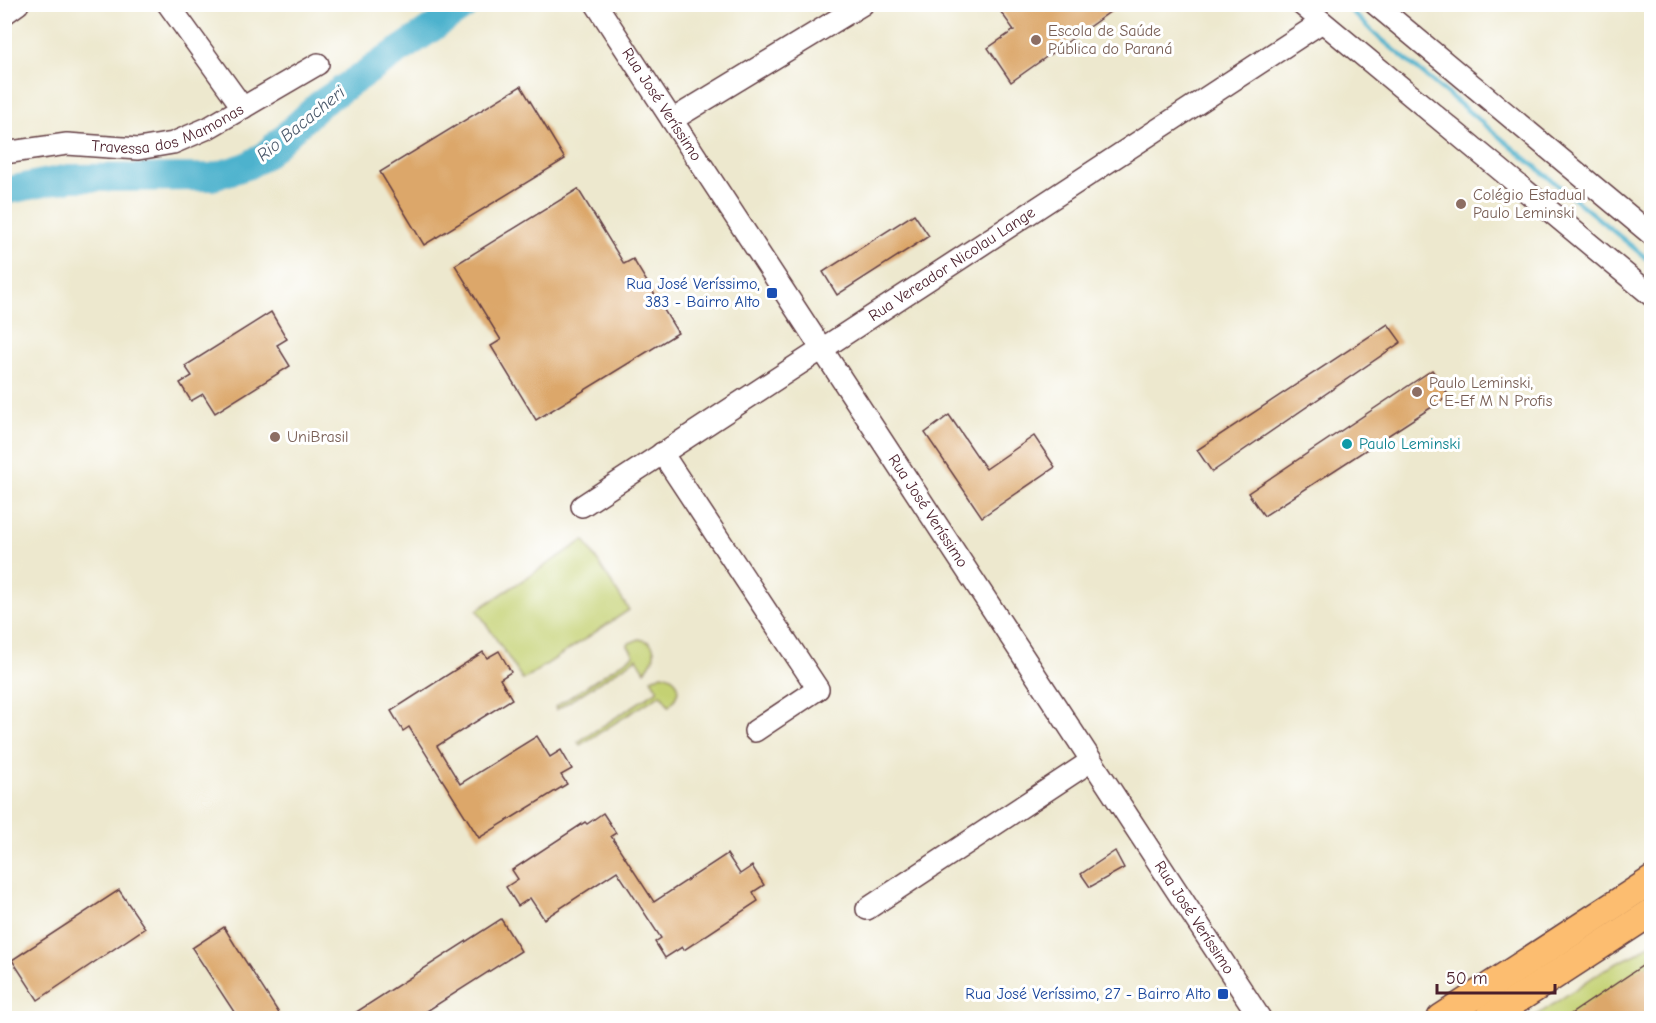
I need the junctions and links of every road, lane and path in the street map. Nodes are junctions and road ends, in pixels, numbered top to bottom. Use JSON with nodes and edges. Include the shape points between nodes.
{"nodes":[{"id":1,"x":18,"y":4,"type":"edge"},
{"id":2,"x":168,"y":4,"type":"edge"},
{"id":3,"x":596,"y":4,"type":"edge"},
{"id":4,"x":1301,"y":4,"type":"edge"},
{"id":5,"x":1375,"y":4,"type":"edge"},
{"id":6,"x":853,"y":7,"type":"edge"},
{"id":7,"x":4,"y":14,"type":"edge"},
{"id":8,"x":1322,"y":22,"type":"junction"},
{"id":9,"x":318,"y":64,"type":"dead end"},
{"id":10,"x":243,"y":108,"type":"junction"},
{"id":11,"x":672,"y":120,"type":"junction"},
{"id":12,"x":4,"y":153,"type":"edge"},
{"id":13,"x":1652,"y":235,"type":"edge"},
{"id":14,"x":1652,"y":296,"type":"edge"},
{"id":15,"x":822,"y":349,"type":"junction"},
{"id":16,"x":662,"y":453,"type":"junction"},
{"id":17,"x":582,"y":506,"type":"dead end"},
{"id":18,"x":755,"y":731,"type":"dead end"},
{"id":19,"x":1090,"y":761,"type":"junction"},
{"id":20,"x":1652,"y":880,"type":"edge"},
{"id":21,"x":867,"y":909,"type":"dead end"},
{"id":22,"x":1652,"y":912,"type":"edge"},
{"id":23,"x":1260,"y":1018,"type":"edge"},
{"id":24,"x":1441,"y":1018,"type":"edge"},
{"id":25,"x":1489,"y":1018,"type":"edge"}],
"edges":[{"from":1,"to":7,"type":"street"},
{"from":2,"to":10,"type":"street"},
{"from":3,"to":11,"type":"street","name":"Rua José Veríssimo"},
{"from":4,"to":8,"type":"street"},
{"from":5,"to":13,"type":"street"},
{"from":6,"to":11,"type":"street"},
{"from":8,"to":14,"type":"street"},
{"from":8,"to":15,"type":"street","name":"Rua Vereador Nicolau Lange"},
{"from":9,"to":10,"type":"street","name":"Travessa dos Mamonas"},
{"from":10,"to":12,"type":"street","name":"Travessa dos Mamonas","via":[[193,136],[155,147],[67,144]]},
{"from":11,"to":15,"type":"street","name":"Rua José Veríssimo"},
{"from":15,"to":16,"type":"street","name":"Rua Vereador Nicolau Lange"},
{"from":15,"to":19,"type":"street","name":"Rua José Veríssimo"},
{"from":16,"to":17,"type":"street","name":"Rua Vereador Nicolau Lange"},
{"from":16,"to":18,"type":"street","via":[[818,689]]},
{"from":19,"to":21,"type":"street"},
{"from":19,"to":23,"type":"street","name":"Rua José Veríssimo"},
{"from":20,"to":24,"type":"main road"},
{"from":22,"to":25,"type":"main road"}]}
